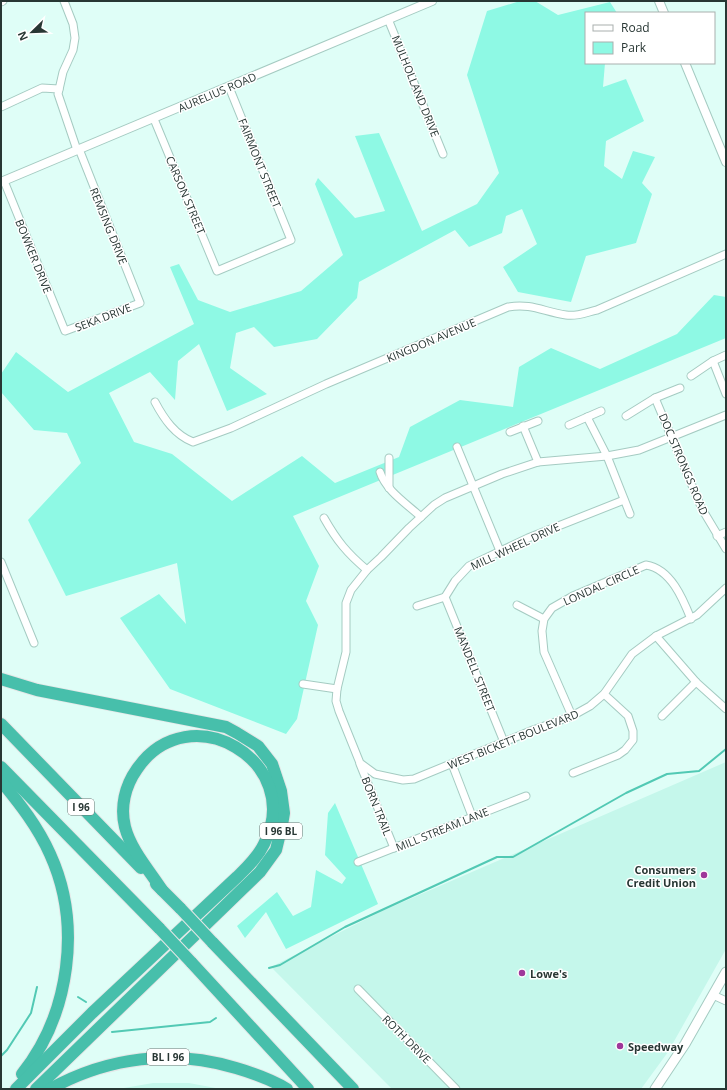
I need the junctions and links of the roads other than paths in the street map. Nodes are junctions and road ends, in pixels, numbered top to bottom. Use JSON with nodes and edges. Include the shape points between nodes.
{"nodes":[{"id":1,"x":64,"y":1,"type":"edge"},
{"id":2,"x":432,"y":1,"type":"edge"},
{"id":3,"x":659,"y":1,"type":"edge"},
{"id":4,"x":664,"y":12,"type":"edge"},
{"id":5,"x":388,"y":19,"type":"junction"},
{"id":6,"x":685,"y":64,"type":"edge"},
{"id":7,"x":229,"y":87,"type":"junction"},
{"id":8,"x":59,"y":89,"type":"junction"},
{"id":9,"x":1,"y":107,"type":"edge"},
{"id":10,"x":154,"y":119,"type":"junction"},
{"id":11,"x":78,"y":150,"type":"junction"},
{"id":12,"x":443,"y":154,"type":"dead end"},
{"id":13,"x":726,"y":162,"type":"edge"},
{"id":14,"x":2,"y":182,"type":"edge"},
{"id":15,"x":726,"y":254,"type":"edge"},
{"id":16,"x":217,"y":271,"type":"joint"},
{"id":17,"x":140,"y":303,"type":"joint"},
{"id":18,"x":65,"y":331,"type":"joint"},
{"id":19,"x":726,"y":355,"type":"edge"},
{"id":20,"x":713,"y":360,"type":"junction"},
{"id":21,"x":691,"y":376,"type":"dead end"},
{"id":22,"x":680,"y":388,"type":"dead end"},
{"id":23,"x":726,"y":394,"type":"edge"},
{"id":24,"x":655,"y":398,"type":"junction"},
{"id":25,"x":156,"y":402,"type":"dead end"},
{"id":26,"x":601,"y":412,"type":"dead end"},
{"id":27,"x":726,"y":415,"type":"edge"},
{"id":28,"x":626,"y":416,"type":"dead end"},
{"id":29,"x":587,"y":417,"type":"junction"},
{"id":30,"x":538,"y":421,"type":"dead end"},
{"id":31,"x":569,"y":425,"type":"dead end"},
{"id":32,"x":523,"y":426,"type":"junction"},
{"id":33,"x":510,"y":432,"type":"dead end"},
{"id":34,"x":672,"y":436,"type":"junction"},
{"id":35,"x":456,"y":447,"type":"dead end"},
{"id":36,"x":606,"y":456,"type":"junction"},
{"id":37,"x":389,"y":458,"type":"dead end"},
{"id":38,"x":538,"y":462,"type":"junction"},
{"id":39,"x":380,"y":472,"type":"dead end"},
{"id":40,"x":472,"y":486,"type":"junction"},
{"id":41,"x":389,"y":488,"type":"junction"},
{"id":42,"x":624,"y":500,"type":"junction"},
{"id":43,"x":630,"y":514,"type":"dead end"},
{"id":44,"x":422,"y":517,"type":"junction"},
{"id":45,"x":324,"y":518,"type":"dead end"},
{"id":46,"x":726,"y":532,"type":"edge"},
{"id":47,"x":717,"y":536,"type":"junction"},
{"id":48,"x":726,"y":549,"type":"edge"},
{"id":49,"x":500,"y":551,"type":"junction"},
{"id":50,"x":1,"y":562,"type":"edge"},
{"id":51,"x":367,"y":570,"type":"junction"},
{"id":52,"x":726,"y":588,"type":"edge"},
{"id":53,"x":445,"y":597,"type":"junction"},
{"id":54,"x":517,"y":605,"type":"dead end"},
{"id":55,"x":417,"y":606,"type":"dead end"},
{"id":56,"x":544,"y":619,"type":"junction"},
{"id":57,"x":691,"y":619,"type":"junction"},
{"id":58,"x":656,"y":636,"type":"junction"},
{"id":59,"x":34,"y":643,"type":"dead end"},
{"id":60,"x":1,"y":680,"type":"edge"},
{"id":61,"x":696,"y":682,"type":"junction"},
{"id":62,"x":303,"y":684,"type":"dead end"},
{"id":63,"x":337,"y":689,"type":"junction"},
{"id":64,"x":604,"y":694,"type":"junction"},
{"id":65,"x":726,"y":709,"type":"edge"},
{"id":66,"x":572,"y":716,"type":"junction"},
{"id":67,"x":662,"y":716,"type":"dead end"},
{"id":68,"x":1,"y":724,"type":"edge"},
{"id":69,"x":504,"y":742,"type":"junction"},
{"id":70,"x":360,"y":763,"type":"junction"},
{"id":71,"x":452,"y":764,"type":"junction"},
{"id":72,"x":1,"y":767,"type":"edge"},
{"id":73,"x":573,"y":773,"type":"dead end"},
{"id":74,"x":1,"y":781,"type":"edge"},
{"id":75,"x":526,"y":796,"type":"dead end"},
{"id":76,"x":472,"y":816,"type":"junction"},
{"id":77,"x":394,"y":848,"type":"junction"},
{"id":78,"x":358,"y":862,"type":"dead end"},
{"id":79,"x":162,"y":890,"type":"junction"},
{"id":80,"x":726,"y":972,"type":"edge"},
{"id":81,"x":358,"y":989,"type":"dead end"},
{"id":82,"x":713,"y":995,"type":"junction"},
{"id":83,"x":726,"y":1001,"type":"edge"},
{"id":84,"x":9,"y":1089,"type":"edge"},
{"id":85,"x":16,"y":1089,"type":"edge"},
{"id":86,"x":36,"y":1089,"type":"edge"},
{"id":87,"x":50,"y":1089,"type":"edge"},
{"id":88,"x":286,"y":1089,"type":"edge"},
{"id":89,"x":308,"y":1089,"type":"edge"},
{"id":90,"x":353,"y":1089,"type":"edge"},
{"id":91,"x":456,"y":1089,"type":"edge"},
{"id":92,"x":655,"y":1089,"type":"edge"}],
"edges":[{"from":1,"to":8,"type":"street","via":[[73,24],[74,38],[73,50]]},
{"from":2,"to":5,"type":"street","name":"AURELIUS ROAD"},
{"from":3,"to":4,"type":"street"},
{"from":5,"to":7,"type":"street","name":"AURELIUS ROAD"},
{"from":5,"to":12,"type":"street","name":"MULHOLLAND DRIVE"},
{"from":6,"to":13,"type":"street"},
{"from":7,"to":10,"type":"street","name":"AURELIUS ROAD"},
{"from":7,"to":16,"type":"street","name":"FAIRMONT STREET","via":[[291,240]]},
{"from":8,"to":9,"type":"street","via":[[42,88]]},
{"from":8,"to":11,"type":"street","name":"REMSING DRIVE","via":[[62,107]]},
{"from":10,"to":11,"type":"street","name":"AURELIUS ROAD"},
{"from":10,"to":16,"type":"street","name":"CARSON STREET"},
{"from":11,"to":14,"type":"street","name":"AURELIUS ROAD"},
{"from":11,"to":17,"type":"street","name":"REMSING DRIVE"},
{"from":14,"to":18,"type":"street","name":"BOWKER DRIVE"},
{"from":15,"to":25,"type":"street","name":"KINGDON AVENUE","via":[[597,310],[575,316],[525,306],[508,308],[193,442],[182,438],[163,418]]},
{"from":17,"to":18,"type":"street","name":"SEKA DRIVE"},
{"from":19,"to":20,"type":"street"},
{"from":20,"to":21,"type":"street"},
{"from":20,"to":23,"type":"street"},
{"from":22,"to":24,"type":"street"},
{"from":24,"to":28,"type":"street"},
{"from":24,"to":34,"type":"street","name":"DOC STRONGS ROAD"},
{"from":26,"to":29,"type":"street"},
{"from":27,"to":34,"type":"street"},
{"from":29,"to":31,"type":"street"},
{"from":29,"to":36,"type":"street"},
{"from":30,"to":32,"type":"street"},
{"from":32,"to":33,"type":"street"},
{"from":32,"to":38,"type":"street"},
{"from":34,"to":36,"type":"street","via":[[639,450]]},
{"from":34,"to":47,"type":"street","name":"DOC STRONGS ROAD","via":[[702,509]]},
{"from":35,"to":40,"type":"street"},
{"from":36,"to":38,"type":"street"},
{"from":36,"to":42,"type":"street"},
{"from":37,"to":41,"type":"street"},
{"from":38,"to":40,"type":"street"},
{"from":39,"to":41,"type":"street"},
{"from":40,"to":44,"type":"street","via":[[445,498]]},
{"from":40,"to":49,"type":"street"},
{"from":41,"to":44,"type":"street"},
{"from":42,"to":43,"type":"street"},
{"from":42,"to":49,"type":"street","name":"MILL WHEEL DRIVE"},
{"from":44,"to":51,"type":"street"},
{"from":45,"to":51,"type":"street","via":[[337,540]]},
{"from":46,"to":47,"type":"street"},
{"from":47,"to":48,"type":"street","name":"DOC STRONGS ROAD"},
{"from":49,"to":53,"type":"street","name":"MILL WHEEL DRIVE","via":[[469,566]]},
{"from":50,"to":59,"type":"street"},
{"from":51,"to":63,"type":"street","via":[[351,590],[346,602],[346,652]]},
{"from":52,"to":57,"type":"street","name":"WEST BICKETT BOULEVARD"},
{"from":53,"to":55,"type":"street"},
{"from":53,"to":69,"type":"street","name":"MANDELL STREET"},
{"from":54,"to":56,"type":"street"},
{"from":56,"to":57,"type":"street","name":"LONDAL CIRCLE","via":[[552,608],[560,603],[646,565],[657,568],[672,582]]},
{"from":56,"to":66,"type":"street","via":[[544,652]]},
{"from":57,"to":58,"type":"street","name":"WEST BICKETT BOULEVARD"},
{"from":58,"to":61,"type":"street"},
{"from":58,"to":64,"type":"street","name":"WEST BICKETT BOULEVARD","via":[[632,654]]},
{"from":60,"to":86,"type":"highway","number":"I 96 BL","via":[[37,690],[226,727],[238,732],[258,746],[272,764],[281,791],[284,813],[276,850],[269,862]]},
{"from":61,"to":65,"type":"street"},
{"from":61,"to":67,"type":"street"},
{"from":62,"to":63,"type":"street"},
{"from":63,"to":70,"type":"street","via":[[336,701],[339,711]]},
{"from":64,"to":66,"type":"street","name":"WEST BICKETT BOULEVARD"},
{"from":64,"to":73,"type":"street","via":[[628,716],[633,740],[618,755]]},
{"from":66,"to":69,"type":"street","name":"WEST BICKETT BOULEVARD"},
{"from":68,"to":79,"type":"highway","number":"I 96"},
{"from":69,"to":71,"type":"street","name":"WEST BICKETT BOULEVARD"},
{"from":70,"to":71,"type":"street","name":"WEST BICKETT BOULEVARD","via":[[375,774],[403,780],[414,779]]},
{"from":70,"to":77,"type":"street","name":"BORN TRAIL"},
{"from":71,"to":76,"type":"street"},
{"from":72,"to":89,"type":"highway","number":"I 96","bridge":true,"via":[[160,929]]},
{"from":74,"to":84,"type":"highway","via":[[31,819],[51,854],[62,889],[67,934],[64,978],[55,1015],[38,1051]]},
{"from":75,"to":76,"type":"street","name":"MILL STREAM LANE"},
{"from":76,"to":77,"type":"street","name":"MILL STREAM LANE"},
{"from":77,"to":78,"type":"street","name":"MILL STREAM LANE"},
{"from":79,"to":85,"type":"highway","number":"I 96 BL","via":[[133,846],[126,827],[124,805],[130,780],[147,756],[174,740],[199,736],[228,742],[254,761],[270,789],[272,821],[262,849],[237,877],[92,1013]]},
{"from":79,"to":90,"type":"highway","number":"I 96","bridge":true},
{"from":80,"to":82,"type":"main road"},
{"from":81,"to":91,"type":"street","name":"ROTH DRIVE"},
{"from":82,"to":83,"type":"street"},
{"from":82,"to":92,"type":"main road"},
{"from":87,"to":88,"type":"highway","number":"BL I 96","via":[[101,1066],[167,1057],[227,1065],[266,1078]]}]}
